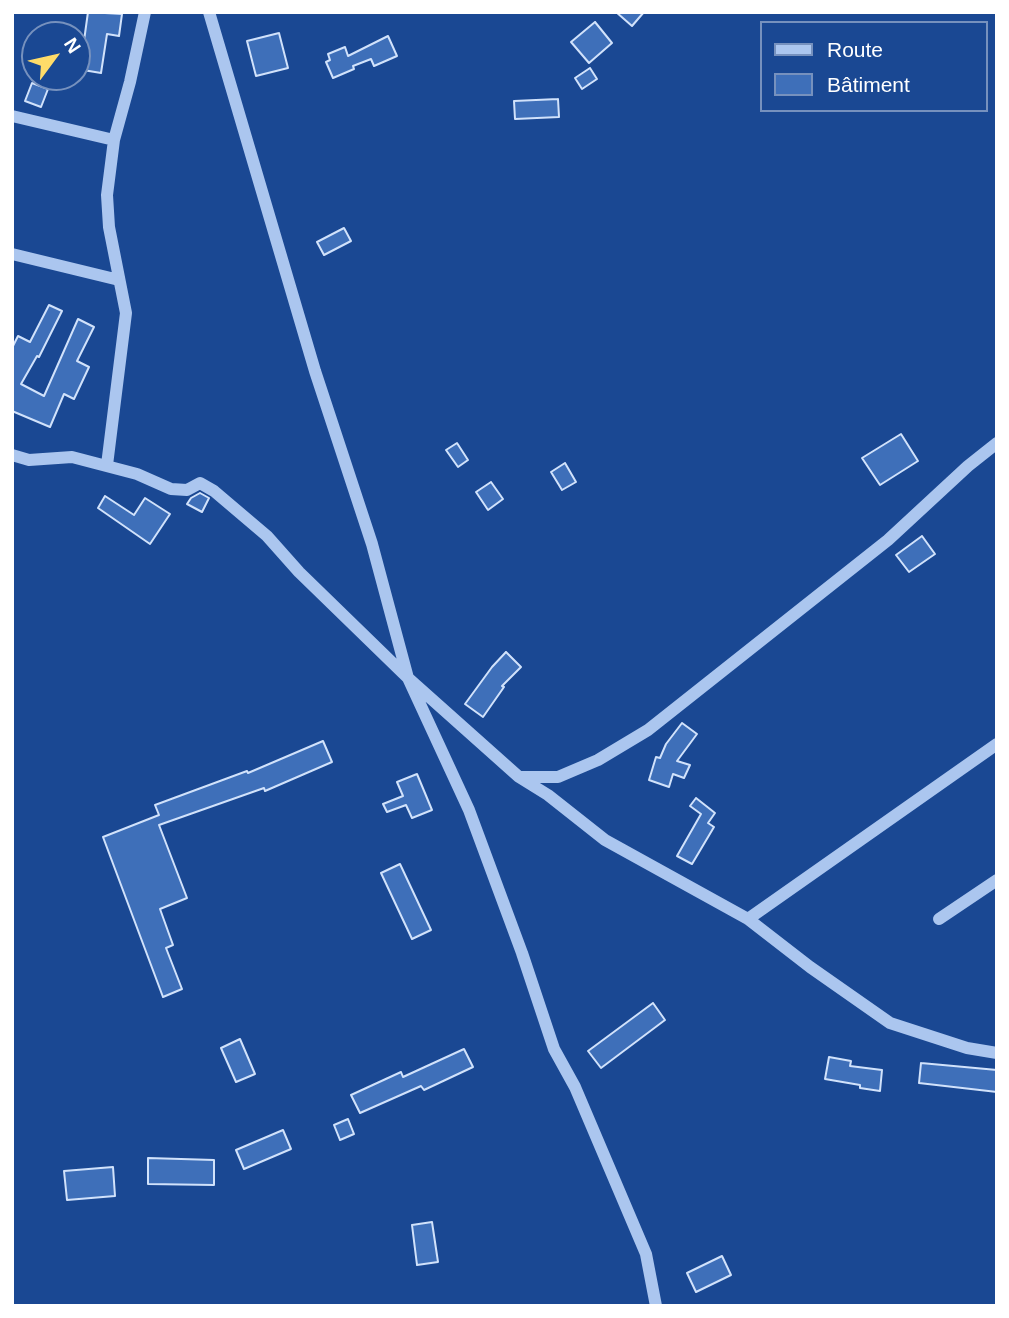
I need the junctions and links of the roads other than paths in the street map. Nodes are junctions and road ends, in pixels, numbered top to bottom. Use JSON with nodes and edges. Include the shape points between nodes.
{"nodes":[{"id":1,"x":145,"y":12,"type":"edge"},
{"id":2,"x":209,"y":12,"type":"edge"},
{"id":3,"x":12,"y":116,"type":"edge"},
{"id":4,"x":114,"y":140,"type":"junction"},
{"id":5,"x":12,"y":254,"type":"edge"},
{"id":6,"x":120,"y":280,"type":"junction"},
{"id":7,"x":997,"y":443,"type":"edge"},
{"id":8,"x":12,"y":455,"type":"edge"},
{"id":9,"x":107,"y":465,"type":"junction"},
{"id":10,"x":408,"y":678,"type":"junction"},
{"id":11,"x":997,"y":744,"type":"edge"},
{"id":12,"x":519,"y":777,"type":"junction"},
{"id":13,"x":558,"y":777,"type":"junction"},
{"id":14,"x":548,"y":795,"type":"junction"},
{"id":15,"x":997,"y":880,"type":"edge"},
{"id":16,"x":748,"y":919,"type":"junction"},
{"id":17,"x":939,"y":919,"type":"dead end"},
{"id":18,"x":997,"y":1053,"type":"edge"},
{"id":19,"x":656,"y":1306,"type":"edge"}],
"edges":[{"from":1,"to":4,"type":"street"},
{"from":2,"to":10,"type":"street","via":[[315,371],[372,544]]},
{"from":3,"to":4,"type":"street"},
{"from":4,"to":6,"type":"street","via":[[107,195]]},
{"from":5,"to":6,"type":"street"},
{"from":6,"to":9,"type":"street","via":[[126,313]]},
{"from":7,"to":13,"type":"street","via":[[888,540],[648,730]]},
{"from":8,"to":9,"type":"street","via":[[29,460],[72,457]]},
{"from":9,"to":10,"type":"street","via":[[171,489],[187,490],[200,483],[214,491],[267,536]]},
{"from":10,"to":12,"type":"street"},
{"from":10,"to":19,"type":"street","via":[[469,810],[554,1049],[575,1087],[646,1254]]},
{"from":11,"to":16,"type":"street"},
{"from":12,"to":13,"type":"street"},
{"from":12,"to":14,"type":"street"},
{"from":13,"to":14,"type":"street"},
{"from":14,"to":16,"type":"street","via":[[606,840]]},
{"from":15,"to":17,"type":"street"},
{"from":16,"to":18,"type":"street","via":[[890,1023]]}]}
